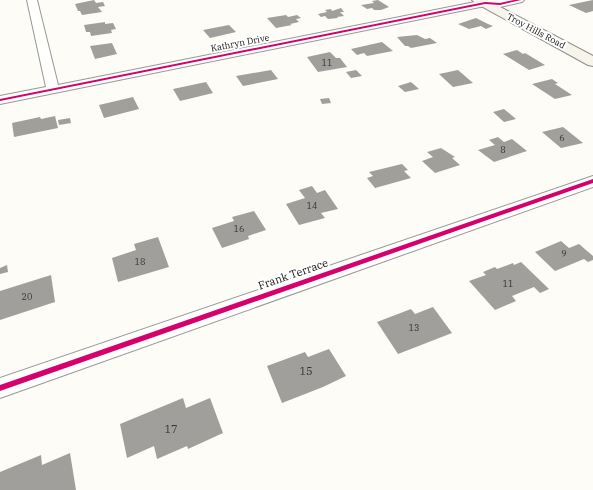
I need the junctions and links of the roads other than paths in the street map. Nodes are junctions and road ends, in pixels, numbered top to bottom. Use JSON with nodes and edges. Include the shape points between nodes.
{"nodes":[{"id":1,"x":32,"y":0,"type":"edge"},
{"id":2,"x":519,"y":0,"type":"edge"},
{"id":3,"x":484,"y":1,"type":"edge"},
{"id":4,"x":593,"y":62,"type":"edge"},
{"id":5,"x":54,"y":89,"type":"junction"},
{"id":6,"x":0,"y":100,"type":"edge"},
{"id":7,"x":593,"y":181,"type":"edge"},
{"id":8,"x":0,"y":388,"type":"edge"}],
"edges":[{"from":1,"to":5,"type":"street"},
{"from":2,"to":3,"type":"street","name":"Kathryn Drive","via":[[500,4]]},
{"from":3,"to":4,"type":"main road","name":"Troy Hills Road"},
{"from":3,"to":5,"type":"street","name":"Kathryn Drive"},
{"from":5,"to":6,"type":"street","name":"Kathryn Drive"},
{"from":7,"to":8,"type":"street","name":"Frank Terrace"}]}
